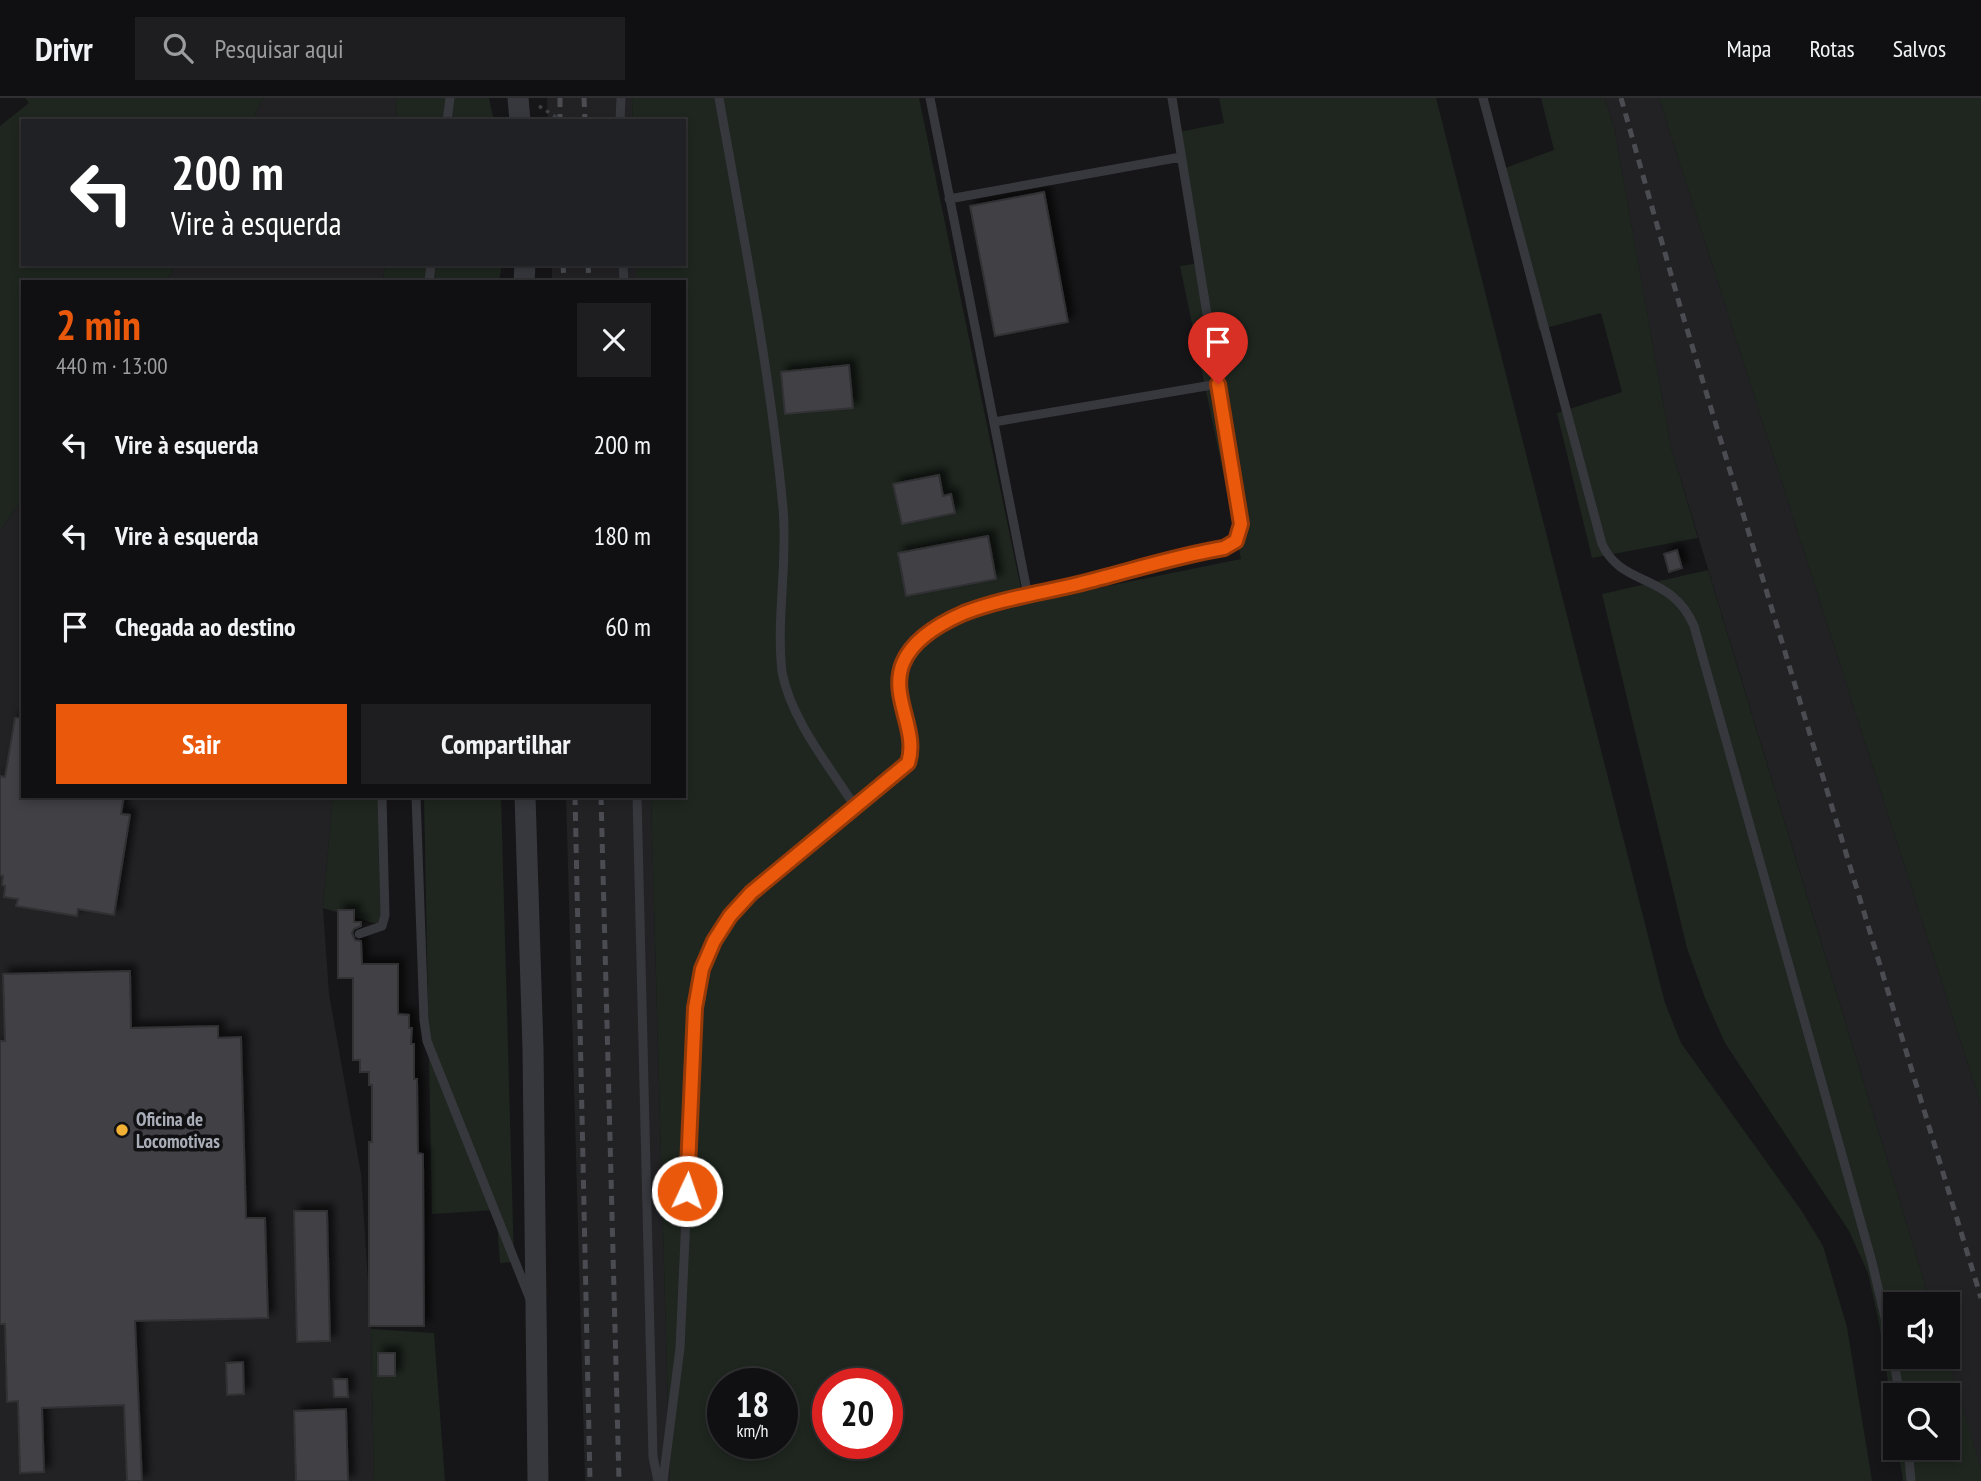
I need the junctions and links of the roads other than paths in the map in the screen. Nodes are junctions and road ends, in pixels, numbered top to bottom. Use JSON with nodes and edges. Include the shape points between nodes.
{"nodes":[{"id":1,"x":450,"y":98,"type":"edge"},
{"id":2,"x":621,"y":98,"type":"edge"},
{"id":3,"x":719,"y":98,"type":"edge"},
{"id":4,"x":930,"y":98,"type":"edge"},
{"id":5,"x":1172,"y":98,"type":"edge"},
{"id":6,"x":1483,"y":98,"type":"edge"},
{"id":7,"x":527,"y":102,"type":"edge"},
{"id":8,"x":447,"y":119,"type":"edge"},
{"id":9,"x":521,"y":119,"type":"edge"},
{"id":10,"x":620,"y":119,"type":"edge"},
{"id":11,"x":1181,"y":157,"type":"junction"},
{"id":12,"x":949,"y":199,"type":"junction"},
{"id":13,"x":1218,"y":384,"type":"junction"},
{"id":14,"x":994,"y":422,"type":"junction"},
{"id":15,"x":1028,"y":596,"type":"junction"},
{"id":16,"x":382,"y":798,"type":"edge"},
{"id":17,"x":416,"y":798,"type":"edge"},
{"id":18,"x":525,"y":798,"type":"edge"},
{"id":19,"x":637,"y":798,"type":"edge"},
{"id":20,"x":856,"y":808,"type":"junction"},
{"id":21,"x":359,"y":934,"type":"dead end"},
{"id":22,"x":534,"y":1311,"type":"junction"},
{"id":23,"x":1898,"y":1383,"type":"edge"},
{"id":24,"x":1909,"y":1460,"type":"edge"},
{"id":25,"x":538,"y":1481,"type":"edge"},
{"id":26,"x":658,"y":1481,"type":"edge"},
{"id":27,"x":663,"y":1481,"type":"edge"},
{"id":28,"x":1911,"y":1481,"type":"edge"}],
"edges":[{"from":1,"to":8,"type":"lane"},
{"from":2,"to":10,"type":"lane"},
{"from":3,"to":20,"type":"lane","via":[[777,453],[784,536],[782,672],[796,715]]},
{"from":4,"to":12,"type":"lane"},
{"from":5,"to":11,"type":"lane"},
{"from":6,"to":23,"type":"lane","via":[[1602,544],[1621,568],[1673,595],[1694,626],[1869,1251]]},
{"from":7,"to":9,"type":"street"},
{"from":11,"to":12,"type":"lane"},
{"from":11,"to":13,"type":"lane"},
{"from":12,"to":14,"type":"lane"},
{"from":13,"to":14,"type":"lane"},
{"from":13,"to":15,"type":"lane","via":[[1241,524],[1236,541],[1224,548]]},
{"from":14,"to":15,"type":"lane"},
{"from":15,"to":20,"type":"lane","via":[[962,614],[913,647],[902,665],[899,687],[911,744],[908,763]]},
{"from":16,"to":21,"type":"lane","via":[[385,915],[382,926]]},
{"from":17,"to":22,"type":"lane","via":[[427,1041]]},
{"from":18,"to":22,"type":"street","via":[[533,1049]]},
{"from":19,"to":26,"type":"lane","via":[[653,1457]]},
{"from":20,"to":27,"type":"lane","via":[[736,908],[702,969],[695,1008],[678,1364]]},
{"from":22,"to":25,"type":"street"},
{"from":24,"to":28,"type":"lane"}]}
